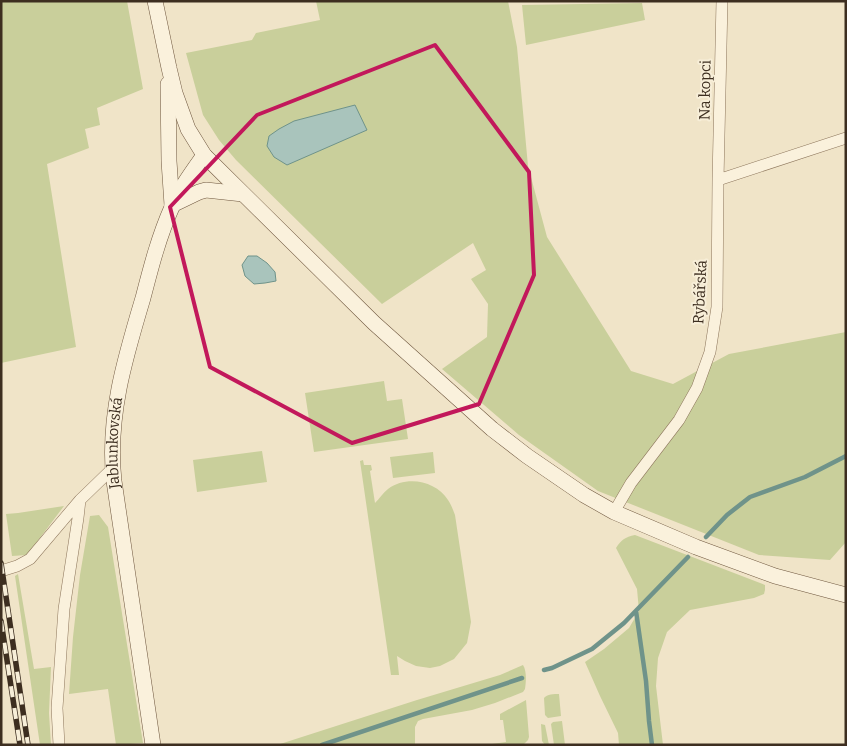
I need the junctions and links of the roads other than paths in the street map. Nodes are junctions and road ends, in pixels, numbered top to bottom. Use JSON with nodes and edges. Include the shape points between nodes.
{"nodes":[{"id":1,"x":154,"y":1,"type":"edge"},
{"id":2,"x":722,"y":1,"type":"edge"},
{"id":3,"x":169,"y":68,"type":"junction"},
{"id":4,"x":846,"y":138,"type":"edge"},
{"id":5,"x":204,"y":155,"type":"junction"},
{"id":6,"x":718,"y":180,"type":"junction"},
{"id":7,"x":243,"y":194,"type":"junction"},
{"id":8,"x":172,"y":205,"type":"junction"},
{"id":9,"x":112,"y":469,"type":"junction"},
{"id":10,"x":80,"y":500,"type":"junction"},
{"id":11,"x":614,"y":512,"type":"junction"},
{"id":12,"x":1,"y":571,"type":"edge"},
{"id":13,"x":846,"y":595,"type":"edge"},
{"id":14,"x":59,"y":745,"type":"edge"},
{"id":15,"x":153,"y":745,"type":"edge"}],
"edges":[{"from":1,"to":3,"type":"main road"},
{"from":2,"to":6,"type":"street","name":"Na kopci"},
{"from":3,"to":5,"type":"main road","via":[[188,129]]},
{"from":3,"to":8,"type":"main road"},
{"from":4,"to":6,"type":"street"},
{"from":5,"to":7,"type":"main road"},
{"from":5,"to":8,"type":"main road","name":"Jablunkovská"},
{"from":6,"to":11,"type":"street","name":"Rybářská","via":[[717,307],[710,352],[697,388],[679,420],[631,483]]},
{"from":7,"to":8,"type":"main road","via":[[206,190]]},
{"from":7,"to":11,"type":"main road","via":[[374,323],[492,429],[576,490]]},
{"from":8,"to":9,"type":"main road","name":"Jablunkovská","via":[[121,373],[112,430]]},
{"from":9,"to":10,"type":"street"},
{"from":9,"to":15,"type":"main road","name":"Jablunkovská"},
{"from":10,"to":12,"type":"street","via":[[30,559]]},
{"from":10,"to":14,"type":"street","via":[[64,609],[57,708]]},
{"from":11,"to":13,"type":"main road","via":[[776,576]]}]}
